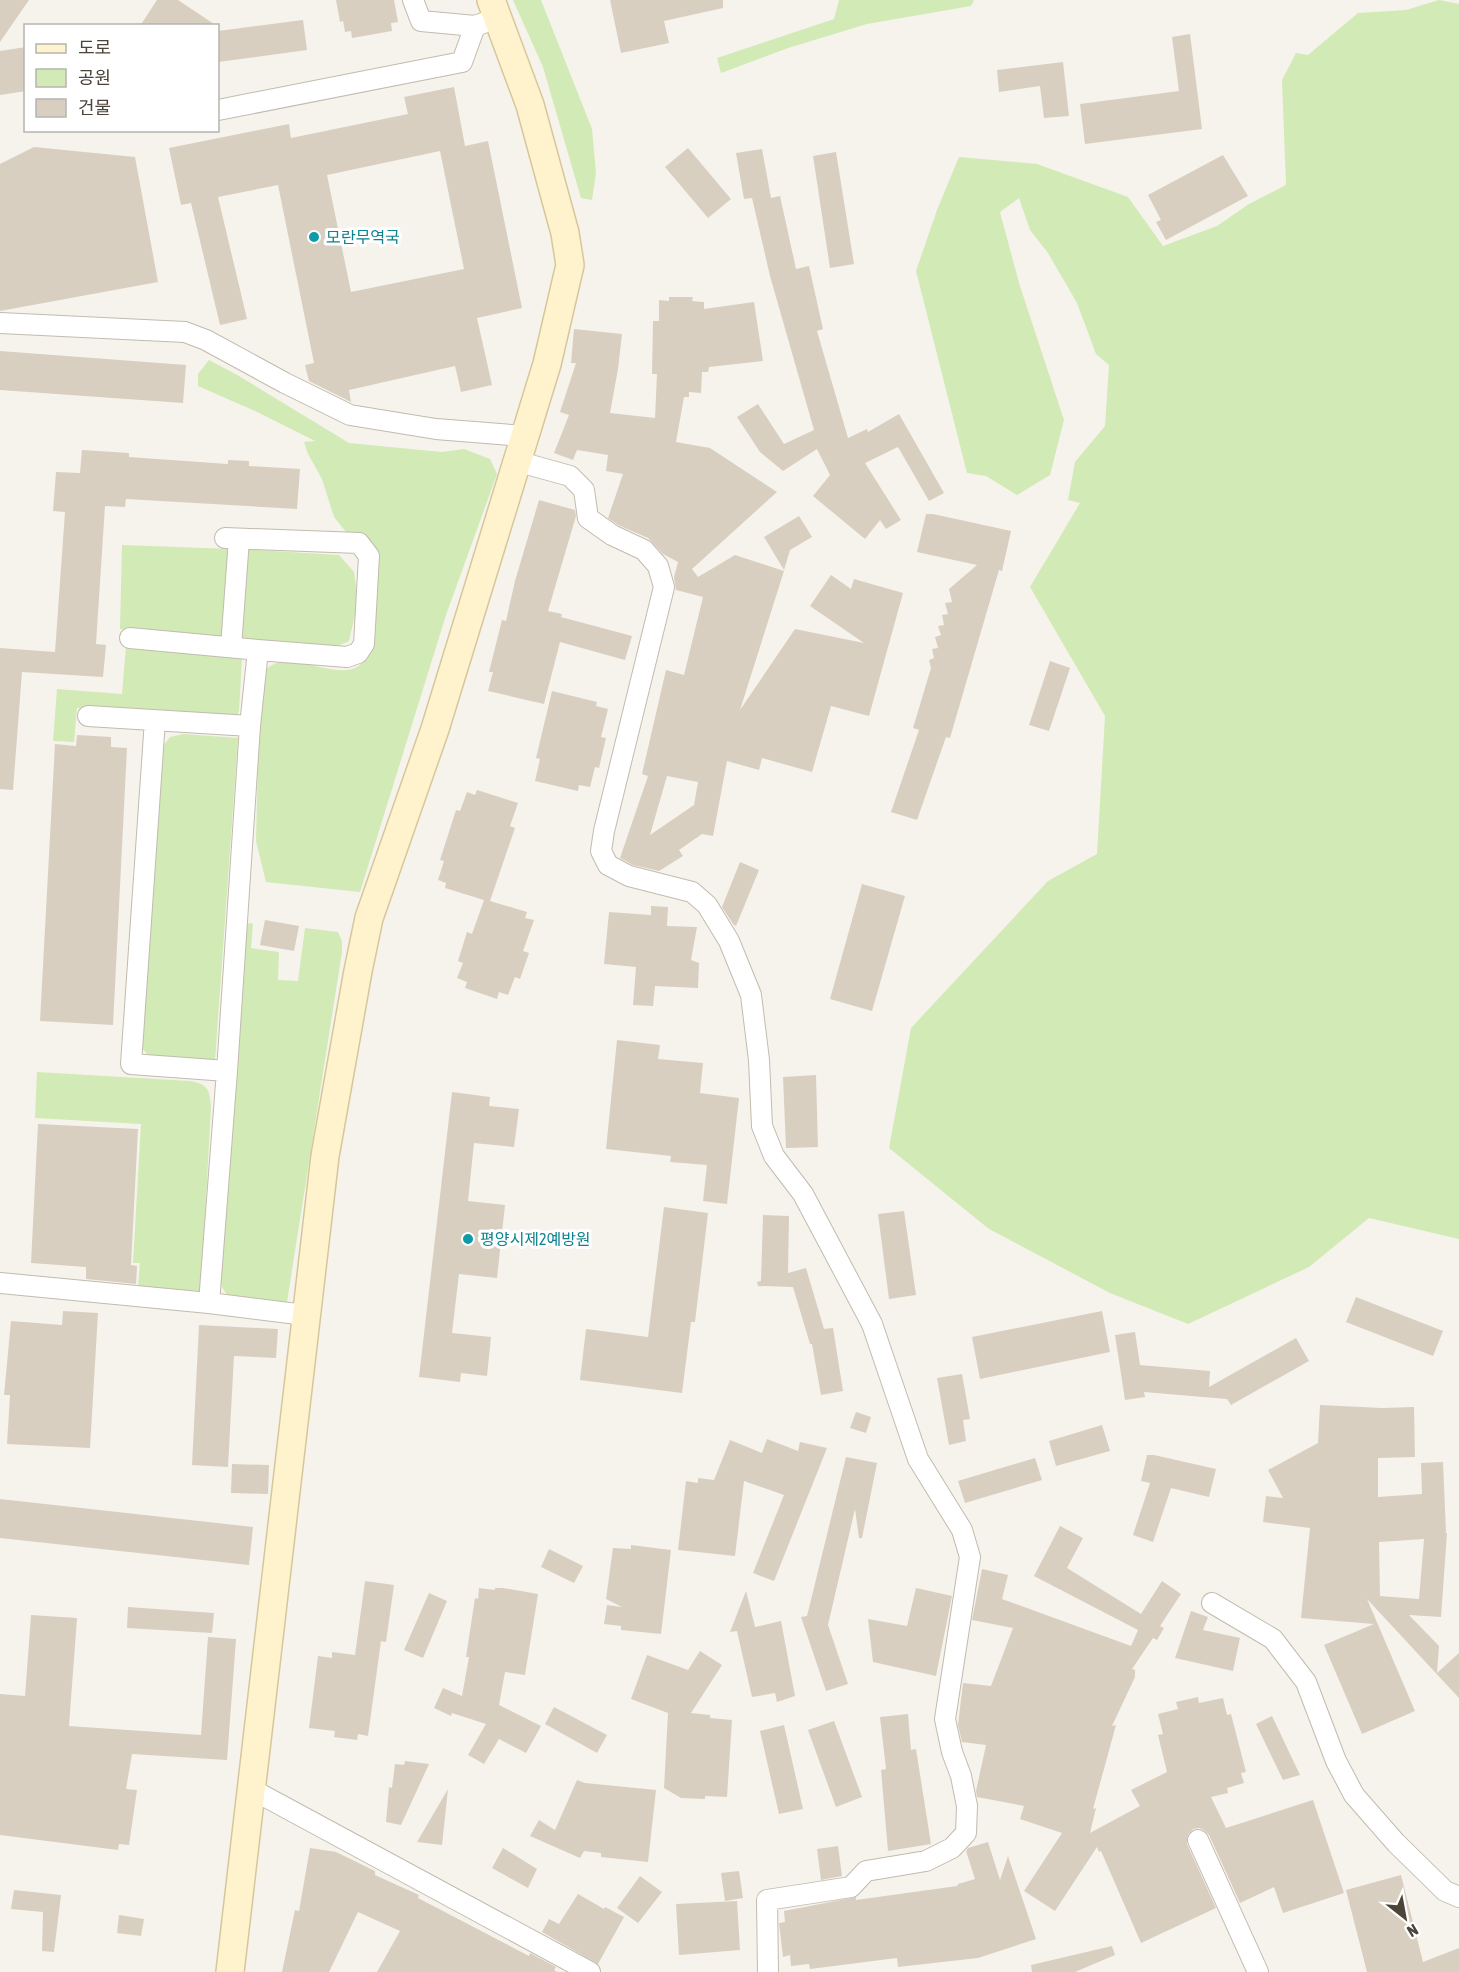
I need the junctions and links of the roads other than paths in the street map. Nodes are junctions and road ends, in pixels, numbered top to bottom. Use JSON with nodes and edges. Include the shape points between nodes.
{"nodes":[{"id":1,"x":413,"y":0,"type":"edge"},
{"id":2,"x":488,"y":15,"type":"edge"},
{"id":3,"x":219,"y":110,"type":"edge"},
{"id":4,"x":0,"y":322,"type":"edge"},
{"id":5,"x":524,"y":436,"type":"junction"},
{"id":6,"x":516,"y":461,"type":"junction"},
{"id":7,"x":130,"y":638,"type":"dead end"},
{"id":8,"x":231,"y":648,"type":"junction"},
{"id":9,"x":258,"y":650,"type":"junction"},
{"id":10,"x":88,"y":716,"type":"dead end"},
{"id":11,"x":155,"y":720,"type":"junction"},
{"id":12,"x":250,"y":726,"type":"junction"},
{"id":13,"x":227,"y":1071,"type":"junction"},
{"id":14,"x":0,"y":1283,"type":"edge"},
{"id":15,"x":209,"y":1303,"type":"junction"},
{"id":16,"x":305,"y":1315,"type":"junction"},
{"id":17,"x":1212,"y":1603,"type":"dead end"},
{"id":18,"x":251,"y":1789,"type":"junction"},
{"id":19,"x":1198,"y":1840,"type":"dead end"},
{"id":20,"x":1459,"y":1897,"type":"edge"},
{"id":21,"x":230,"y":1972,"type":"edge"},
{"id":22,"x":590,"y":1972,"type":"edge"},
{"id":23,"x":768,"y":1972,"type":"edge"},
{"id":24,"x":1258,"y":1972,"type":"edge"}],
"edges":[{"from":1,"to":2,"type":"street","via":[[421,21]]},
{"from":2,"to":3,"type":"street","via":[[462,62]]},
{"from":2,"to":5,"type":"main road","via":[[530,105],[570,265],[547,364]]},
{"from":4,"to":5,"type":"street","via":[[185,332],[350,415],[436,429]]},
{"from":5,"to":6,"type":"main road"},
{"from":6,"to":16,"type":"main road","via":[[435,729],[369,918],[325,1156]]},
{"from":6,"to":23,"type":"street","via":[[570,476],[584,490],[588,518],[644,550],[658,566],[664,587],[601,851],[608,865],[629,876],[692,892],[707,905],[729,941],[751,995],[762,1126],[774,1156],[803,1194],[872,1324],[918,1459],[962,1530],[970,1557],[945,1719],[968,1806],[966,1833],[952,1848],[927,1861],[866,1871],[851,1887],[767,1900]]},
{"from":7,"to":8,"type":"street"},
{"from":8,"to":9,"type":"street"},
{"from":8,"to":9,"type":"street","via":[[232,539],[359,543],[369,556],[364,644],[358,653],[347,657]]},
{"from":9,"to":12,"type":"street"},
{"from":10,"to":11,"type":"street"},
{"from":11,"to":12,"type":"street"},
{"from":11,"to":13,"type":"street","via":[[131,1064]]},
{"from":12,"to":13,"type":"street"},
{"from":13,"to":15,"type":"street"},
{"from":14,"to":15,"type":"street"},
{"from":15,"to":16,"type":"street"},
{"from":16,"to":18,"type":"main road"},
{"from":17,"to":20,"type":"street","via":[[1273,1639],[1306,1682],[1336,1761],[1354,1795],[1396,1844],[1445,1891]]},
{"from":18,"to":21,"type":"main road"},
{"from":18,"to":22,"type":"street"},
{"from":19,"to":24,"type":"street"}]}
